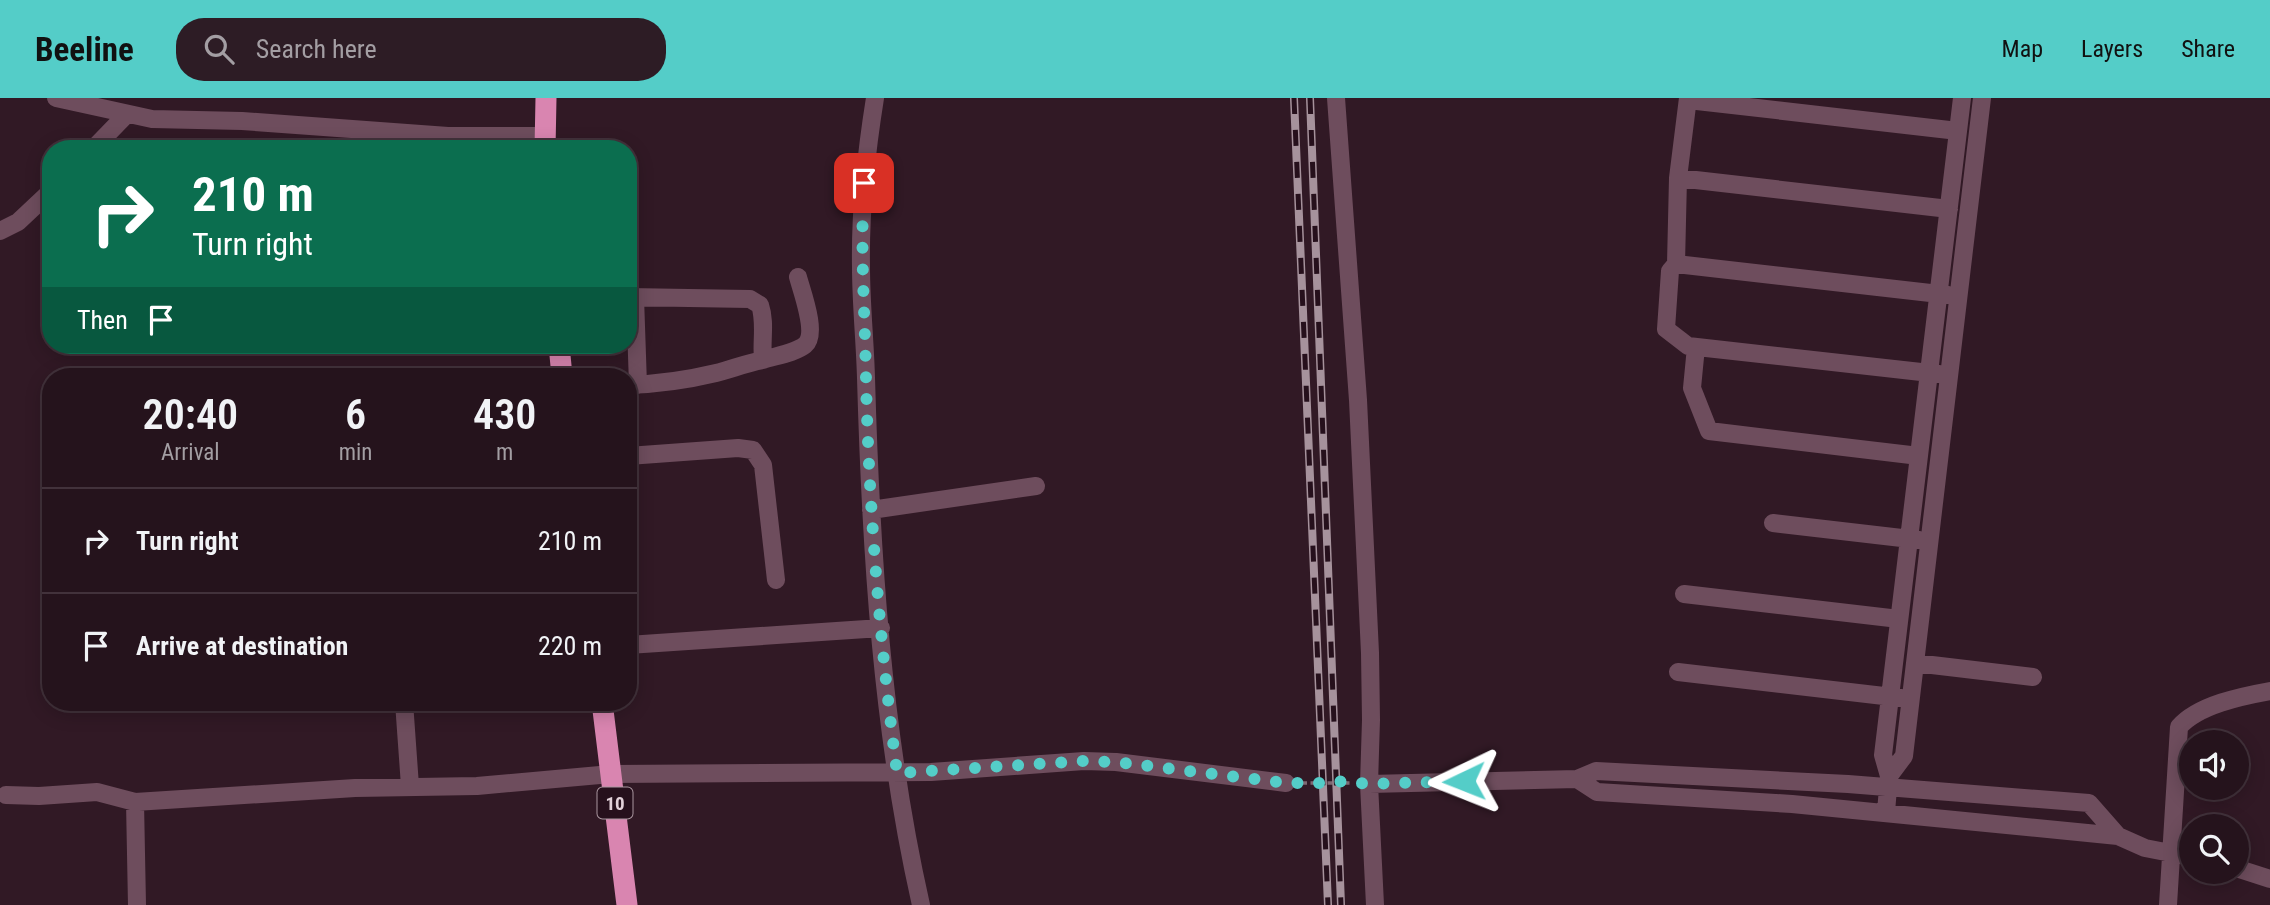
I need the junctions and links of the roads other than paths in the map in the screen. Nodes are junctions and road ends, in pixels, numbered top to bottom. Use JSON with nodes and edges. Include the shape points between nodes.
{"nodes":[{"id":1,"x":56,"y":98,"type":"edge"},
{"id":2,"x":547,"y":98,"type":"edge"},
{"id":3,"x":875,"y":98,"type":"edge"},
{"id":4,"x":1336,"y":98,"type":"edge"},
{"id":5,"x":1962,"y":98,"type":"edge"},
{"id":6,"x":1982,"y":98,"type":"edge"},
{"id":7,"x":1688,"y":99,"type":"edge"},
{"id":8,"x":126,"y":115,"type":"junction"},
{"id":9,"x":1958,"y":131,"type":"junction"},
{"id":10,"x":102,"y":140,"type":"edge"},
{"id":11,"x":513,"y":140,"type":"edge"},
{"id":12,"x":545,"y":140,"type":"edge"},
{"id":13,"x":1678,"y":178,"type":"junction"},
{"id":14,"x":42,"y":199,"type":"edge"},
{"id":15,"x":1948,"y":209,"type":"junction"},
{"id":16,"x":0,"y":231,"type":"edge"},
{"id":17,"x":1676,"y":264,"type":"junction"},
{"id":18,"x":798,"y":277,"type":"dead end"},
{"id":19,"x":1938,"y":294,"type":"junction"},
{"id":20,"x":637,"y":297,"type":"edge"},
{"id":21,"x":1959,"y":297,"type":"junction"},
{"id":22,"x":1696,"y":346,"type":"junction"},
{"id":23,"x":763,"y":360,"type":"junction"},
{"id":24,"x":1929,"y":373,"type":"junction"},
{"id":25,"x":1949,"y":375,"type":"junction"},
{"id":26,"x":637,"y":384,"type":"edge"},
{"id":27,"x":637,"y":455,"type":"edge"},
{"id":28,"x":1919,"y":456,"type":"junction"},
{"id":29,"x":1036,"y":486,"type":"dead end"},
{"id":30,"x":872,"y":509,"type":"junction"},
{"id":31,"x":1773,"y":523,"type":"dead end"},
{"id":32,"x":1909,"y":538,"type":"junction"},
{"id":33,"x":1929,"y":541,"type":"junction"},
{"id":34,"x":776,"y":580,"type":"dead end"},
{"id":35,"x":1684,"y":594,"type":"dead end"},
{"id":36,"x":1899,"y":619,"type":"junction"},
{"id":37,"x":881,"y":628,"type":"junction"},
{"id":38,"x":637,"y":644,"type":"edge"},
{"id":39,"x":1915,"y":663,"type":"junction"},
{"id":40,"x":1678,"y":672,"type":"dead end"},
{"id":41,"x":2033,"y":677,"type":"dead end"},
{"id":42,"x":2270,"y":691,"type":"edge"},
{"id":43,"x":1890,"y":696,"type":"junction"},
{"id":44,"x":1910,"y":699,"type":"junction"},
{"id":45,"x":405,"y":711,"type":"edge"},
{"id":46,"x":603,"y":711,"type":"edge"},
{"id":47,"x":897,"y":773,"type":"junction"},
{"id":48,"x":611,"y":774,"type":"junction"},
{"id":49,"x":1577,"y":779,"type":"junction"},
{"id":50,"x":1888,"y":782,"type":"junction"},
{"id":51,"x":1286,"y":783,"type":"road end"},
{"id":52,"x":1369,"y":784,"type":"junction"},
{"id":53,"x":410,"y":786,"type":"junction"},
{"id":54,"x":6,"y":795,"type":"dead end"},
{"id":55,"x":135,"y":803,"type":"junction"},
{"id":56,"x":1886,"y":812,"type":"junction"},
{"id":57,"x":2119,"y":836,"type":"junction"},
{"id":58,"x":2172,"y":853,"type":"junction"},
{"id":59,"x":2179,"y":854,"type":"edge"},
{"id":60,"x":2249,"y":872,"type":"edge"},
{"id":61,"x":2270,"y":879,"type":"edge"},
{"id":62,"x":137,"y":905,"type":"edge"},
{"id":63,"x":627,"y":905,"type":"edge"},
{"id":64,"x":921,"y":905,"type":"edge"},
{"id":65,"x":1375,"y":905,"type":"edge"},
{"id":66,"x":2168,"y":905,"type":"edge"}],
"edges":[{"from":1,"to":8,"type":"street"},
{"from":2,"to":12,"type":"highway"},
{"from":3,"to":30,"type":"street","via":[[864,166],[861,257]]},
{"from":4,"to":52,"type":"street","via":[[1358,400],[1370,653]]},
{"from":5,"to":9,"type":"street"},
{"from":6,"to":21,"type":"street"},
{"from":7,"to":9,"type":"street"},
{"from":7,"to":13,"type":"street"},
{"from":8,"to":10,"type":"street"},
{"from":8,"to":11,"type":"street"},
{"from":9,"to":15,"type":"street"},
{"from":13,"to":15,"type":"street"},
{"from":13,"to":17,"type":"street"},
{"from":14,"to":16,"type":"street","via":[[18,222]]},
{"from":15,"to":19,"type":"street"},
{"from":17,"to":19,"type":"street"},
{"from":17,"to":22,"type":"street","via":[[1671,271],[1666,329],[1688,346]]},
{"from":18,"to":23,"type":"street","via":[[811,328],[809,340],[800,348]]},
{"from":19,"to":21,"type":"street"},
{"from":19,"to":24,"type":"street"},
{"from":20,"to":23,"type":"street","via":[[750,299],[761,305],[764,316]]},
{"from":21,"to":25,"type":"street"},
{"from":22,"to":24,"type":"street"},
{"from":22,"to":28,"type":"street","via":[[1692,388],[1709,431]]},
{"from":23,"to":26,"type":"street","via":[[718,373]]},
{"from":24,"to":25,"type":"street"},
{"from":24,"to":28,"type":"street"},
{"from":25,"to":33,"type":"street"},
{"from":27,"to":34,"type":"street","via":[[753,450],[763,465]]},
{"from":28,"to":32,"type":"street"},
{"from":29,"to":30,"type":"street"},
{"from":30,"to":37,"type":"street"},
{"from":31,"to":32,"type":"street"},
{"from":32,"to":33,"type":"street"},
{"from":32,"to":36,"type":"street"},
{"from":33,"to":39,"type":"street"},
{"from":35,"to":36,"type":"street"},
{"from":36,"to":43,"type":"street"},
{"from":37,"to":38,"type":"street"},
{"from":37,"to":47,"type":"street"},
{"from":39,"to":41,"type":"street"},
{"from":39,"to":44,"type":"street"},
{"from":40,"to":43,"type":"street"},
{"from":42,"to":58,"type":"street","via":[[2189,716],[2179,727]]},
{"from":43,"to":44,"type":"street"},
{"from":43,"to":50,"type":"street","via":[[1883,755]]},
{"from":44,"to":50,"type":"street","via":[[1904,756]]},
{"from":45,"to":53,"type":"street"},
{"from":46,"to":48,"type":"highway","number":"10"},
{"from":47,"to":48,"type":"street"},
{"from":47,"to":51,"type":"street","via":[[1084,761]]},
{"from":47,"to":64,"type":"street"},
{"from":48,"to":53,"type":"street","via":[[477,786]]},
{"from":48,"to":63,"type":"highway","number":"10"},
{"from":49,"to":50,"type":"street","via":[[1596,771]]},
{"from":49,"to":52,"type":"street"},
{"from":49,"to":56,"type":"street","via":[[1597,792]]},
{"from":50,"to":56,"type":"street"},
{"from":50,"to":57,"type":"street","via":[[2089,803]]},
{"from":52,"to":65,"type":"street"},
{"from":53,"to":55,"type":"street"},
{"from":54,"to":55,"type":"street","via":[[97,792]]},
{"from":55,"to":62,"type":"street"},
{"from":56,"to":57,"type":"street"},
{"from":57,"to":58,"type":"street"},
{"from":58,"to":59,"type":"street"},
{"from":58,"to":66,"type":"street"},
{"from":60,"to":61,"type":"street"}]}
